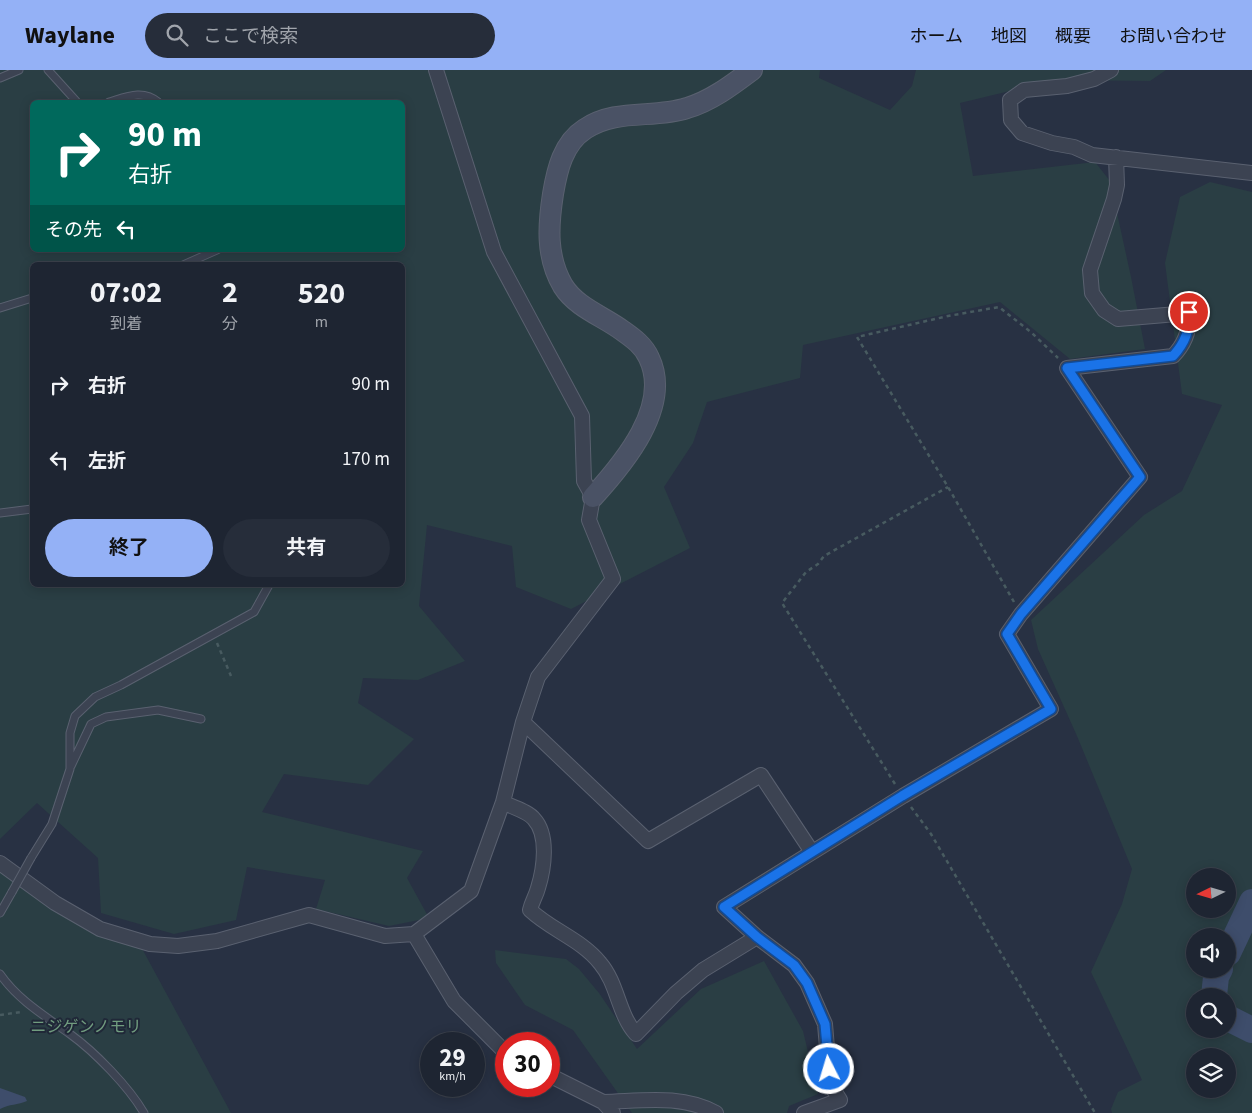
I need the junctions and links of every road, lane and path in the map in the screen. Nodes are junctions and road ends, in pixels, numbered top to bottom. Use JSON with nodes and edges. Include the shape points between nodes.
{"nodes":[{"id":1,"x":18,"y":70,"type":"edge"},
{"id":2,"x":48,"y":70,"type":"edge"},
{"id":3,"x":436,"y":70,"type":"edge"},
{"id":4,"x":752,"y":70,"type":"edge"},
{"id":5,"x":1111,"y":70,"type":"edge"},
{"id":6,"x":0,"y":78,"type":"edge"},
{"id":7,"x":75,"y":100,"type":"edge"},
{"id":8,"x":116,"y":100,"type":"edge"},
{"id":9,"x":156,"y":100,"type":"edge"},
{"id":10,"x":1116,"y":157,"type":"junction"},
{"id":11,"x":1252,"y":173,"type":"edge"},
{"id":12,"x":212,"y":252,"type":"edge"},
{"id":13,"x":190,"y":262,"type":"edge"},
{"id":14,"x":30,"y":299,"type":"edge"},
{"id":15,"x":0,"y":308,"type":"edge"},
{"id":16,"x":1067,"y":368,"type":"junction"},
{"id":17,"x":948,"y":487,"type":"junction"},
{"id":18,"x":593,"y":497,"type":"junction"},
{"id":19,"x":30,"y":509,"type":"edge"},
{"id":20,"x":0,"y":513,"type":"edge"},
{"id":21,"x":268,"y":587,"type":"edge"},
{"id":22,"x":1021,"y":614,"type":"junction"},
{"id":23,"x":213,"y":635,"type":"junction"},
{"id":24,"x":231,"y":676,"type":"dead end"},
{"id":25,"x":201,"y":719,"type":"dead end"},
{"id":26,"x":523,"y":722,"type":"junction"},
{"id":27,"x":70,"y":769,"type":"junction"},
{"id":28,"x":902,"y":796,"type":"junction"},
{"id":29,"x":502,"y":802,"type":"junction"},
{"id":30,"x":812,"y":852,"type":"junction"},
{"id":31,"x":0,"y":863,"type":"edge"},
{"id":32,"x":0,"y":913,"type":"edge"},
{"id":33,"x":414,"y":934,"type":"junction"},
{"id":34,"x":757,"y":937,"type":"junction"},
{"id":35,"x":0,"y":974,"type":"edge"},
{"id":36,"x":37,"y":1010,"type":"junction"},
{"id":37,"x":0,"y":1015,"type":"edge"},
{"id":38,"x":495,"y":1042,"type":"edge"},
{"id":39,"x":560,"y":1080,"type":"edge"},
{"id":40,"x":603,"y":1102,"type":"junction"},
{"id":41,"x":144,"y":1113,"type":"edge"},
{"id":42,"x":613,"y":1113,"type":"edge"},
{"id":43,"x":716,"y":1113,"type":"edge"},
{"id":44,"x":804,"y":1113,"type":"edge"},
{"id":45,"x":1095,"y":1113,"type":"edge"}],
"edges":[{"from":1,"to":6,"type":"lane"},
{"from":2,"to":7,"type":"lane"},
{"from":3,"to":18,"type":"street","via":[[494,252],[582,416],[584,481]]},
{"from":4,"to":18,"type":"street","via":[[709,99],[688,108],[607,118],[585,129],[567,146],[550,214],[553,264],[564,287],[581,305],[638,343],[649,358],[656,383],[653,403],[636,441],[618,470]]},
{"from":5,"to":10,"type":"street","via":[[1094,80],[1024,90],[1010,100],[1011,120],[1022,133],[1092,155]]},
{"from":8,"to":9,"type":"lane","via":[[135,94]]},
{"from":10,"to":11,"type":"street"},
{"from":10,"to":16,"type":"street","via":[[1114,199],[1090,270],[1092,293],[1104,310],[1118,319],[1189,312],[1190,326],[1181,348],[1173,356]]},
{"from":12,"to":13,"type":"lane"},
{"from":14,"to":15,"type":"lane"},
{"from":16,"to":17,"type":"path","via":[[1032,333],[999,307],[857,337]]},
{"from":16,"to":22,"type":"street","via":[[1140,477]]},
{"from":17,"to":22,"type":"path"},
{"from":17,"to":28,"type":"path","via":[[824,556],[806,572],[782,603]]},
{"from":18,"to":26,"type":"street","via":[[589,520],[613,579],[538,677]]},
{"from":19,"to":20,"type":"lane"},
{"from":21,"to":23,"type":"lane","via":[[254,612]]},
{"from":22,"to":28,"type":"street","via":[[1007,634],[1051,709]]},
{"from":23,"to":24,"type":"path"},
{"from":23,"to":27,"type":"lane","via":[[95,697],[75,716],[70,733]]},
{"from":25,"to":27,"type":"lane","via":[[158,710],[106,717],[91,724]]},
{"from":26,"to":29,"type":"street"},
{"from":26,"to":30,"type":"street","via":[[648,841],[761,775]]},
{"from":27,"to":32,"type":"lane","bridge":true,"via":[[52,824]]},
{"from":28,"to":30,"type":"street"},
{"from":28,"to":45,"type":"path","via":[[931,834]]},
{"from":29,"to":33,"type":"street","via":[[471,891]]},
{"from":29,"to":34,"type":"street","via":[[534,818],[541,833],[544,858],[538,890],[530,910],[588,949],[600,962],[610,975],[628,1025],[636,1034],[703,970]]},
{"from":30,"to":34,"type":"street","via":[[724,907]]},
{"from":31,"to":33,"type":"street","via":[[55,903],[100,929],[150,944],[178,946],[217,940],[309,916],[385,936]]},
{"from":33,"to":38,"type":"street","via":[[454,1002]]},
{"from":34,"to":44,"type":"street","via":[[794,965],[807,983],[825,1024],[830,1084],[840,1100]]},
{"from":35,"to":36,"type":"lane","via":[[10,989]]},
{"from":36,"to":37,"type":"path"},
{"from":36,"to":41,"type":"lane","via":[[72,1036],[116,1078]]},
{"from":39,"to":40,"type":"street"},
{"from":40,"to":42,"type":"street"},
{"from":40,"to":43,"type":"street","via":[[676,1099]]}]}
